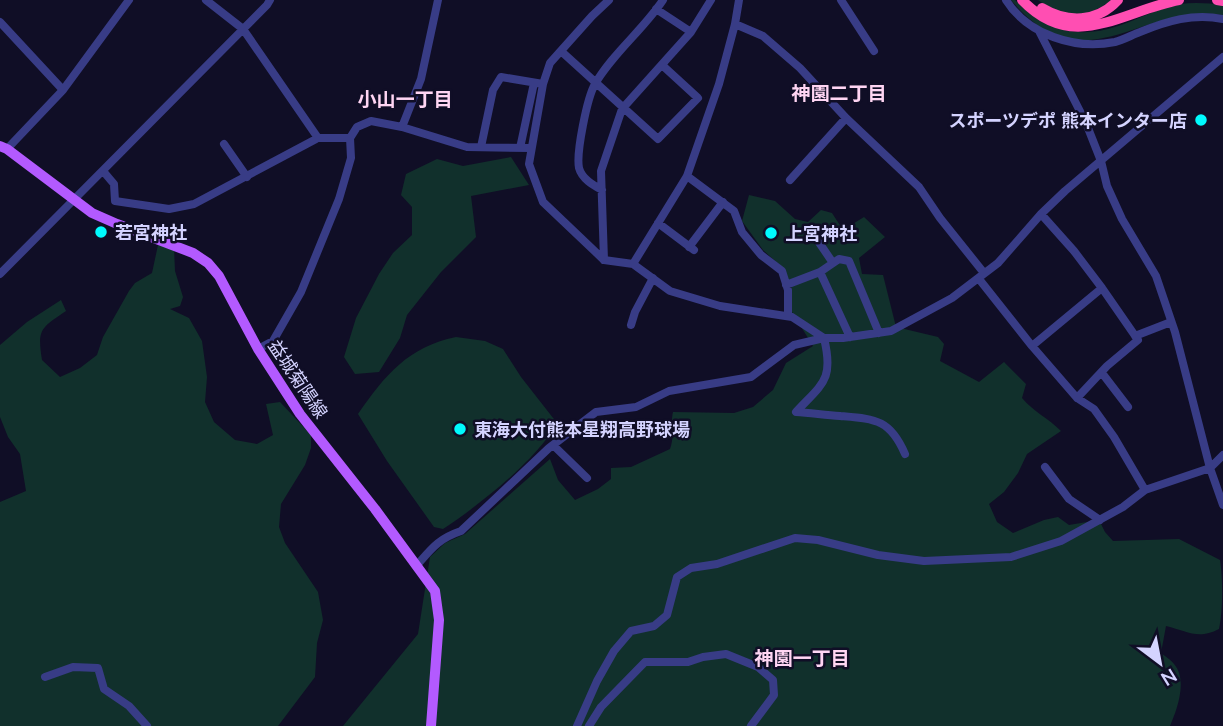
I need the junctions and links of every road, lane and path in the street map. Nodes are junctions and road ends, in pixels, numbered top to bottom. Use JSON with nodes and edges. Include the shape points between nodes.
{"nodes":[{"id":1,"x":129,"y":0,"type":"edge"},
{"id":2,"x":206,"y":0,"type":"edge"},
{"id":3,"x":270,"y":0,"type":"edge"},
{"id":4,"x":438,"y":0,"type":"edge"},
{"id":5,"x":609,"y":0,"type":"edge"},
{"id":6,"x":663,"y":0,"type":"edge"},
{"id":7,"x":711,"y":0,"type":"edge"},
{"id":8,"x":739,"y":0,"type":"edge"},
{"id":9,"x":841,"y":0,"type":"edge"},
{"id":10,"x":1006,"y":0,"type":"edge"},
{"id":11,"x":1022,"y":0,"type":"edge"},
{"id":12,"x":1031,"y":0,"type":"edge"},
{"id":13,"x":1118,"y":0,"type":"edge"},
{"id":14,"x":1179,"y":0,"type":"edge"},
{"id":15,"x":1217,"y":0,"type":"edge"},
{"id":16,"x":1223,"y":1,"type":"edge"},
{"id":17,"x":656,"y":9,"type":"junction"},
{"id":18,"x":1223,"y":19,"type":"edge"},
{"id":19,"x":0,"y":22,"type":"edge"},
{"id":20,"x":735,"y":24,"type":"junction"},
{"id":21,"x":243,"y":29,"type":"junction"},
{"id":22,"x":1039,"y":30,"type":"junction"},
{"id":23,"x":691,"y":32,"type":"junction"},
{"id":24,"x":874,"y":51,"type":"dead end"},
{"id":25,"x":562,"y":52,"type":"junction"},
{"id":26,"x":1223,"y":57,"type":"edge"},
{"id":27,"x":662,"y":65,"type":"junction"},
{"id":28,"x":538,"y":84,"type":"junction"},
{"id":29,"x":595,"y":84,"type":"junction"},
{"id":30,"x":63,"y":90,"type":"junction"},
{"id":31,"x":622,"y":108,"type":"junction"},
{"id":32,"x":846,"y":118,"type":"junction"},
{"id":33,"x":402,"y":127,"type":"junction"},
{"id":34,"x":318,"y":138,"type":"junction"},
{"id":35,"x":350,"y":138,"type":"junction"},
{"id":36,"x":224,"y":144,"type":"dead end"},
{"id":37,"x":481,"y":147,"type":"junction"},
{"id":38,"x":3,"y":148,"type":"edge"},
{"id":39,"x":520,"y":148,"type":"junction"},
{"id":40,"x":530,"y":148,"type":"junction"},
{"id":41,"x":1101,"y":162,"type":"junction"},
{"id":42,"x":103,"y":171,"type":"junction"},
{"id":43,"x":687,"y":176,"type":"junction"},
{"id":44,"x":247,"y":177,"type":"junction"},
{"id":45,"x":790,"y":180,"type":"dead end"},
{"id":46,"x":602,"y":190,"type":"junction"},
{"id":47,"x":74,"y":199,"type":"junction"},
{"id":48,"x":723,"y":202,"type":"junction"},
{"id":49,"x":1041,"y":214,"type":"junction"},
{"id":50,"x":658,"y":223,"type":"junction"},
{"id":51,"x":816,"y":238,"type":"dead end"},
{"id":52,"x":604,"y":260,"type":"junction"},
{"id":53,"x":833,"y":263,"type":"junction"},
{"id":54,"x":633,"y":264,"type":"junction"},
{"id":55,"x":820,"y":272,"type":"junction"},
{"id":56,"x":0,"y":274,"type":"edge"},
{"id":57,"x":982,"y":276,"type":"junction"},
{"id":58,"x":653,"y":278,"type":"junction"},
{"id":59,"x":786,"y":285,"type":"junction"},
{"id":60,"x":1101,"y":289,"type":"junction"},
{"id":61,"x":788,"y":316,"type":"junction"},
{"id":62,"x":1171,"y":322,"type":"junction"},
{"id":63,"x":631,"y":325,"type":"dead end"},
{"id":64,"x":879,"y":333,"type":"junction"},
{"id":65,"x":1135,"y":336,"type":"junction"},
{"id":66,"x":850,"y":337,"type":"junction"},
{"id":67,"x":824,"y":338,"type":"junction"},
{"id":68,"x":1032,"y":346,"type":"junction"},
{"id":69,"x":258,"y":349,"type":"junction"},
{"id":70,"x":1102,"y":373,"type":"junction"},
{"id":71,"x":1077,"y":398,"type":"junction"},
{"id":72,"x":1128,"y":407,"type":"dead end"},
{"id":73,"x":553,"y":445,"type":"junction"},
{"id":74,"x":905,"y":454,"type":"dead end"},
{"id":75,"x":1223,"y":455,"type":"edge"},
{"id":76,"x":1045,"y":467,"type":"dead end"},
{"id":77,"x":1210,"y":468,"type":"junction"},
{"id":78,"x":587,"y":478,"type":"dead end"},
{"id":79,"x":1144,"y":490,"type":"junction"},
{"id":80,"x":1223,"y":505,"type":"edge"},
{"id":81,"x":1100,"y":520,"type":"junction"},
{"id":82,"x":417,"y":565,"type":"junction"},
{"id":83,"x":45,"y":677,"type":"dead end"},
{"id":84,"x":147,"y":726,"type":"edge"},
{"id":85,"x":430,"y":726,"type":"edge"},
{"id":86,"x":576,"y":726,"type":"edge"},
{"id":87,"x":589,"y":726,"type":"edge"},
{"id":88,"x":751,"y":726,"type":"edge"}],
"edges":[{"from":1,"to":30,"type":"street"},
{"from":2,"to":21,"type":"street"},
{"from":3,"to":21,"type":"street"},
{"from":4,"to":33,"type":"street","via":[[421,79]]},
{"from":5,"to":25,"type":"street"},
{"from":6,"to":17,"type":"street"},
{"from":7,"to":23,"type":"street"},
{"from":8,"to":20,"type":"street"},
{"from":9,"to":24,"type":"street"},
{"from":10,"to":22,"type":"street"},
{"from":11,"to":14,"type":"highway","via":[[1053,22],[1083,28]]},
{"from":12,"to":13,"type":"highway","via":[[1050,12],[1077,19],[1097,16]]},
{"from":15,"to":16,"type":"highway"},
{"from":17,"to":23,"type":"street"},
{"from":17,"to":29,"type":"street"},
{"from":18,"to":22,"type":"street","via":[[1187,16],[1116,42],[1084,44]]},
{"from":19,"to":30,"type":"street"},
{"from":20,"to":32,"type":"street","via":[[763,36]]},
{"from":20,"to":43,"type":"street"},
{"from":21,"to":34,"type":"street"},
{"from":21,"to":42,"type":"street"},
{"from":22,"to":41,"type":"street"},
{"from":23,"to":27,"type":"street"},
{"from":25,"to":28,"type":"street"},
{"from":25,"to":29,"type":"street"},
{"from":26,"to":41,"type":"street"},
{"from":27,"to":31,"type":"street"},
{"from":27,"to":31,"type":"street","via":[[698,98],[658,139]]},
{"from":28,"to":37,"type":"street","via":[[501,77],[493,90]]},
{"from":28,"to":39,"type":"street"},
{"from":28,"to":40,"type":"street"},
{"from":29,"to":31,"type":"street"},
{"from":29,"to":46,"type":"street","via":[[579,167],[592,185]]},
{"from":30,"to":38,"type":"street"},
{"from":31,"to":46,"type":"street","via":[[601,171]]},
{"from":32,"to":45,"type":"street"},
{"from":32,"to":57,"type":"street","via":[[919,187]]},
{"from":33,"to":35,"type":"street","via":[[371,121],[357,127]]},
{"from":33,"to":37,"type":"street"},
{"from":34,"to":35,"type":"street"},
{"from":34,"to":44,"type":"street"},
{"from":35,"to":69,"type":"street","via":[[351,158],[339,199],[301,292],[273,341]]},
{"from":36,"to":44,"type":"street"},
{"from":37,"to":39,"type":"street"},
{"from":38,"to":47,"type":"main road","name":"益城菊陽線"},
{"from":39,"to":40,"type":"street"},
{"from":40,"to":52,"type":"street","via":[[529,164],[543,202]]},
{"from":41,"to":49,"type":"street"},
{"from":41,"to":62,"type":"street","via":[[1122,219],[1156,276]]},
{"from":42,"to":44,"type":"street","via":[[114,184],[115,201],[169,209],[194,204]]},
{"from":42,"to":47,"type":"street"},
{"from":43,"to":48,"type":"street"},
{"from":43,"to":50,"type":"street"},
{"from":46,"to":52,"type":"street"},
{"from":47,"to":56,"type":"street"},
{"from":47,"to":69,"type":"main road","name":"益城菊陽線","via":[[92,213],[208,263]]},
{"from":48,"to":50,"type":"street","via":[[692,248]]},
{"from":48,"to":59,"type":"street","via":[[734,211],[761,255],[782,271]]},
{"from":49,"to":57,"type":"street"},
{"from":49,"to":60,"type":"street"},
{"from":50,"to":54,"type":"street"},
{"from":51,"to":53,"type":"street"},
{"from":52,"to":54,"type":"street"},
{"from":53,"to":55,"type":"street"},
{"from":53,"to":64,"type":"street","via":[[849,261]]},
{"from":54,"to":58,"type":"street"},
{"from":55,"to":59,"type":"street"},
{"from":55,"to":66,"type":"street"},
{"from":57,"to":64,"type":"street","via":[[952,298]]},
{"from":57,"to":68,"type":"street"},
{"from":58,"to":61,"type":"street","via":[[670,291],[720,306]]},
{"from":58,"to":63,"type":"street"},
{"from":59,"to":61,"type":"street"},
{"from":60,"to":65,"type":"street"},
{"from":60,"to":68,"type":"street"},
{"from":61,"to":67,"type":"street"},
{"from":62,"to":65,"type":"street"},
{"from":62,"to":77,"type":"street"},
{"from":64,"to":66,"type":"street"},
{"from":65,"to":70,"type":"street","via":[[1138,340]]},
{"from":66,"to":67,"type":"street"},
{"from":67,"to":73,"type":"street","via":[[794,345],[751,377],[669,391],[636,407],[596,412]]},
{"from":67,"to":74,"type":"street","via":[[830,361],[825,377],[796,412],[876,420],[889,427]]},
{"from":68,"to":71,"type":"street"},
{"from":69,"to":82,"type":"main road","name":"益城菊陽線","via":[[300,414]]},
{"from":70,"to":71,"type":"street"},
{"from":70,"to":72,"type":"street"},
{"from":71,"to":79,"type":"street","via":[[1094,409]]},
{"from":73,"to":78,"type":"street"},
{"from":73,"to":82,"type":"street","via":[[461,531],[433,545]]},
{"from":75,"to":77,"type":"street"},
{"from":76,"to":81,"type":"street","via":[[1069,499]]},
{"from":77,"to":79,"type":"street"},
{"from":77,"to":80,"type":"street"},
{"from":79,"to":81,"type":"street"},
{"from":81,"to":86,"type":"street","via":[[1061,541],[1011,557],[925,561],[795,538],[691,568],[677,577],[667,615],[654,626],[631,631],[614,651]]},
{"from":82,"to":85,"type":"main road","name":"益城菊陽線","via":[[435,591],[439,620]]},
{"from":83,"to":84,"type":"street","via":[[73,667],[98,668],[104,689]]},
{"from":87,"to":88,"type":"street","via":[[645,662],[688,662],[726,653],[758,667],[773,680],[774,695]]}]}
